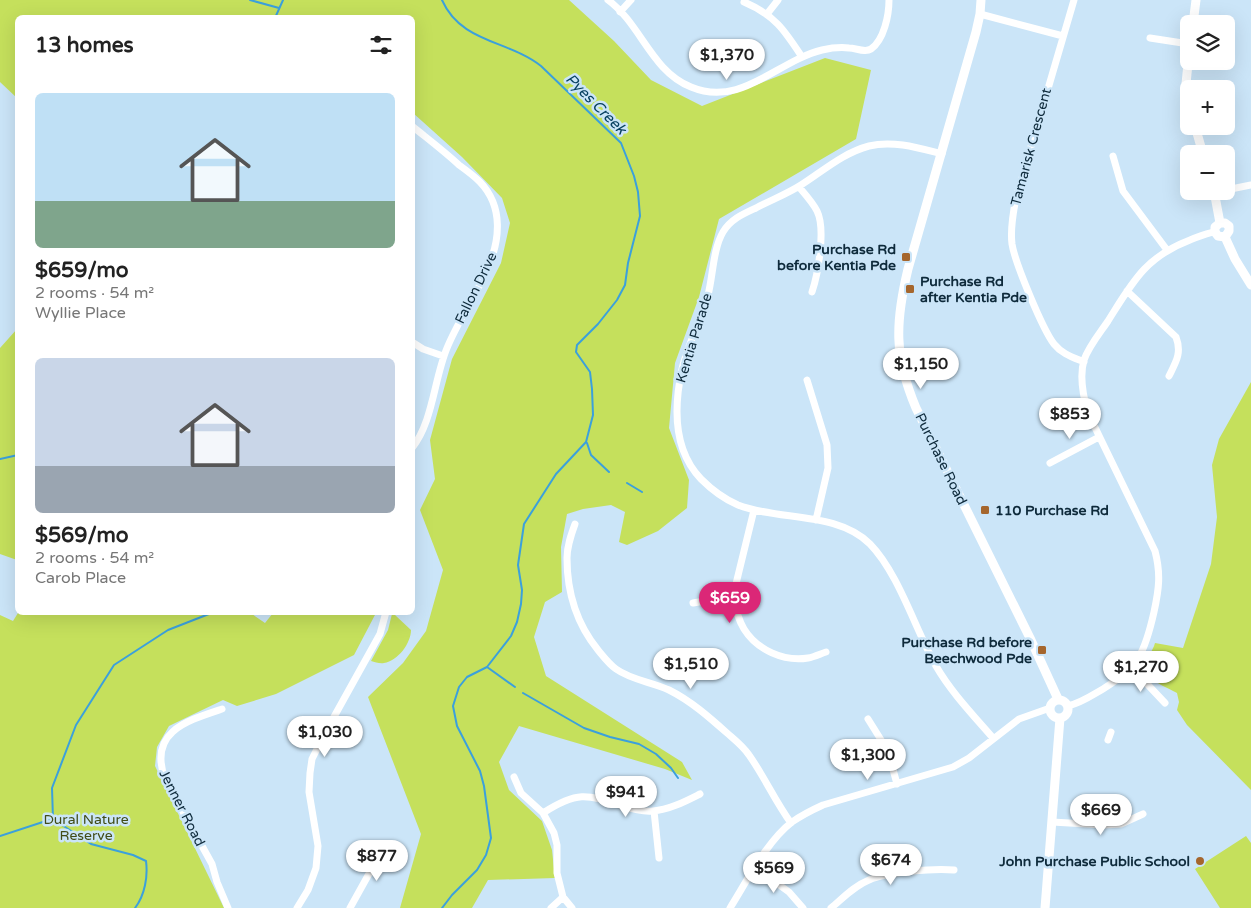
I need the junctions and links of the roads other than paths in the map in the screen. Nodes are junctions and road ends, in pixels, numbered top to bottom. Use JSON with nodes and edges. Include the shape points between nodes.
{"nodes":[{"id":1,"x":608,"y":0,"type":"edge"},
{"id":2,"x":631,"y":0,"type":"edge"},
{"id":3,"x":778,"y":0,"type":"edge"},
{"id":4,"x":889,"y":0,"type":"edge"},
{"id":5,"x":981,"y":0,"type":"edge"},
{"id":6,"x":1074,"y":0,"type":"edge"},
{"id":7,"x":1196,"y":0,"type":"edge"},
{"id":8,"x":744,"y":2,"type":"dead end"},
{"id":9,"x":620,"y":12,"type":"junction"},
{"id":10,"x":767,"y":14,"type":"junction"},
{"id":11,"x":980,"y":14,"type":"junction"},
{"id":12,"x":1194,"y":15,"type":"edge"},
{"id":13,"x":1063,"y":36,"type":"junction"},
{"id":14,"x":1150,"y":38,"type":"dead end"},
{"id":15,"x":1180,"y":43,"type":"edge"},
{"id":16,"x":802,"y":57,"type":"junction"},
{"id":17,"x":415,"y":129,"type":"edge"},
{"id":18,"x":942,"y":154,"type":"junction"},
{"id":19,"x":1113,"y":156,"type":"dead end"},
{"id":20,"x":1251,"y":185,"type":"edge"},
{"id":21,"x":799,"y":187,"type":"junction"},
{"id":22,"x":1235,"y":188,"type":"edge"},
{"id":23,"x":1218,"y":200,"type":"edge"},
{"id":24,"x":1220,"y":222,"type":"junction"},
{"id":25,"x":1215,"y":232,"type":"junction"},
{"id":26,"x":1224,"y":237,"type":"junction"},
{"id":27,"x":1167,"y":250,"type":"junction"},
{"id":28,"x":1251,"y":284,"type":"edge"},
{"id":29,"x":1126,"y":291,"type":"junction"},
{"id":30,"x":812,"y":292,"type":"dead end"},
{"id":31,"x":415,"y":344,"type":"edge"},
{"id":32,"x":443,"y":356,"type":"junction"},
{"id":33,"x":1084,"y":362,"type":"junction"},
{"id":34,"x":1169,"y":376,"type":"dead end"},
{"id":35,"x":807,"y":380,"type":"dead end"},
{"id":36,"x":1099,"y":438,"type":"junction"},
{"id":37,"x":415,"y":442,"type":"edge"},
{"id":38,"x":1050,"y":463,"type":"dead end"},
{"id":39,"x":754,"y":510,"type":"junction"},
{"id":40,"x":816,"y":520,"type":"junction"},
{"id":41,"x":575,"y":524,"type":"dead end"},
{"id":42,"x":733,"y":596,"type":"junction"},
{"id":43,"x":693,"y":604,"type":"dead end"},
{"id":44,"x":385,"y":615,"type":"edge"},
{"id":45,"x":826,"y":652,"type":"dead end"},
{"id":46,"x":1132,"y":668,"type":"junction"},
{"id":47,"x":1058,"y":700,"type":"junction"},
{"id":48,"x":1166,"y":703,"type":"dead end"},
{"id":49,"x":1068,"y":706,"type":"junction"},
{"id":50,"x":1050,"y":708,"type":"junction"},
{"id":51,"x":222,"y":709,"type":"dead end"},
{"id":52,"x":1060,"y":718,"type":"junction"},
{"id":53,"x":868,"y":720,"type":"dead end"},
{"id":54,"x":1111,"y":732,"type":"dead end"},
{"id":55,"x":993,"y":738,"type":"junction"},
{"id":56,"x":1108,"y":740,"type":"dead end"},
{"id":57,"x":514,"y":777,"type":"dead end"},
{"id":58,"x":897,"y":784,"type":"junction"},
{"id":59,"x":700,"y":794,"type":"dead end"},
{"id":60,"x":654,"y":811,"type":"junction"},
{"id":61,"x":543,"y":813,"type":"junction"},
{"id":62,"x":1144,"y":814,"type":"dead end"},
{"id":63,"x":1052,"y":822,"type":"junction"},
{"id":64,"x":791,"y":823,"type":"junction"},
{"id":65,"x":375,"y":844,"type":"dead end"},
{"id":66,"x":659,"y":858,"type":"dead end"},
{"id":67,"x":756,"y":868,"type":"junction"},
{"id":68,"x":954,"y":870,"type":"dead end"},
{"id":69,"x":564,"y":897,"type":"junction"},
{"id":70,"x":228,"y":908,"type":"edge"},
{"id":71,"x":297,"y":908,"type":"edge"},
{"id":72,"x":350,"y":908,"type":"edge"},
{"id":73,"x":551,"y":908,"type":"edge"},
{"id":74,"x":572,"y":908,"type":"edge"},
{"id":75,"x":730,"y":908,"type":"edge"},
{"id":76,"x":802,"y":908,"type":"edge"},
{"id":77,"x":831,"y":908,"type":"edge"},
{"id":78,"x":1044,"y":908,"type":"edge"}],
"edges":[{"from":1,"to":9,"type":"street"},
{"from":2,"to":9,"type":"street"},
{"from":3,"to":10,"type":"street"},
{"from":4,"to":16,"type":"street","via":[[882,33],[872,48],[833,48]]},
{"from":5,"to":11,"type":"main road","name":"Purchase Road"},
{"from":6,"to":13,"type":"street","name":"Tamarisk Crescent"},
{"from":7,"to":12,"type":"main road"},
{"from":8,"to":10,"type":"street"},
{"from":9,"to":16,"type":"street","via":[[665,70],[684,84],[704,92],[719,93],[746,87]]},
{"from":10,"to":16,"type":"street","via":[[786,32]]},
{"from":11,"to":13,"type":"street"},
{"from":11,"to":18,"type":"main road","name":"Purchase Road"},
{"from":13,"to":33,"type":"street","name":"Tamarisk Crescent","via":[[1016,198],[1012,244],[1047,334],[1065,354]]},
{"from":14,"to":15,"type":"street"},
{"from":17,"to":32,"type":"street","name":"Fallon Drive","via":[[480,183],[490,196],[499,226],[496,248],[487,271]]},
{"from":18,"to":21,"type":"street","name":"Kentia Parade","via":[[896,144],[870,146],[845,156]]},
{"from":18,"to":47,"type":"main road","name":"Purchase Road","via":[[900,302],[901,360],[916,408]]},
{"from":19,"to":27,"type":"street","via":[[1123,190]]},
{"from":20,"to":22,"type":"street"},
{"from":21,"to":30,"type":"street","via":[[817,211],[821,229],[818,274]]},
{"from":21,"to":39,"type":"street","name":"Kentia Parade","via":[[730,222],[722,234],[708,294],[682,368],[678,391],[679,435],[691,468],[724,498]]},
{"from":23,"to":24,"type":"main road"},
{"from":24,"to":25,"type":"main road"},
{"from":24,"to":26,"type":"main road","via":[[1229,226],[1230,231]]},
{"from":25,"to":26,"type":"main road"},
{"from":25,"to":27,"type":"street"},
{"from":26,"to":28,"type":"main road"},
{"from":27,"to":29,"type":"street","via":[[1145,267]]},
{"from":29,"to":33,"type":"street"},
{"from":29,"to":34,"type":"street","via":[[1176,337],[1179,356]]},
{"from":31,"to":32,"type":"street"},
{"from":32,"to":37,"type":"street","name":"Fallon Drive","via":[[424,426]]},
{"from":33,"to":36,"type":"street","via":[[1082,393]]},
{"from":35,"to":40,"type":"street","via":[[827,445],[828,468]]},
{"from":36,"to":38,"type":"street"},
{"from":36,"to":46,"type":"street","via":[[1159,565],[1160,584],[1148,637]]},
{"from":39,"to":40,"type":"street","name":"Kentia Parade"},
{"from":39,"to":42,"type":"street"},
{"from":40,"to":55,"type":"street","name":"Kentia Parade","via":[[847,529],[867,542],[880,556],[936,666]]},
{"from":41,"to":64,"type":"street","via":[[567,557],[570,587],[577,617],[593,644],[615,668],[693,704],[741,745]]},
{"from":42,"to":43,"type":"street"},
{"from":42,"to":45,"type":"street","via":[[745,630],[766,650],[791,659],[809,658]]},
{"from":44,"to":71,"type":"street","via":[[380,634],[312,759],[309,792],[318,846],[316,868]]},
{"from":46,"to":48,"type":"street"},
{"from":46,"to":49,"type":"street","via":[[1080,703]]},
{"from":47,"to":49,"type":"main road","via":[[1065,701]]},
{"from":47,"to":50,"type":"main road"},
{"from":49,"to":52,"type":"main road","via":[[1067,714]]},
{"from":50,"to":52,"type":"main road","via":[[1054,717]]},
{"from":50,"to":55,"type":"street","via":[[1019,719]]},
{"from":51,"to":70,"type":"street","name":"Jenner Road","via":[[179,726],[162,746],[160,766],[212,864]]},
{"from":52,"to":63,"type":"main road"},
{"from":53,"to":58,"type":"street","via":[[888,751]]},
{"from":54,"to":56,"type":"street"},
{"from":55,"to":58,"type":"street","via":[[953,768]]},
{"from":57,"to":61,"type":"street","via":[[520,792]]},
{"from":58,"to":64,"type":"street","via":[[823,805]]},
{"from":59,"to":60,"type":"street"},
{"from":60,"to":61,"type":"street","via":[[635,810],[584,796],[565,800]]},
{"from":60,"to":66,"type":"street"},
{"from":61,"to":69,"type":"street","via":[[557,845],[557,873]]},
{"from":62,"to":63,"type":"street","via":[[1122,824]]},
{"from":63,"to":78,"type":"main road"},
{"from":64,"to":67,"type":"street","via":[[776,838]]},
{"from":65,"to":72,"type":"street","via":[[370,872]]},
{"from":67,"to":75,"type":"street"},
{"from":67,"to":76,"type":"street","via":[[789,892]]},
{"from":68,"to":77,"type":"street","via":[[870,879]]},
{"from":69,"to":73,"type":"street"},
{"from":69,"to":74,"type":"street"}]}
